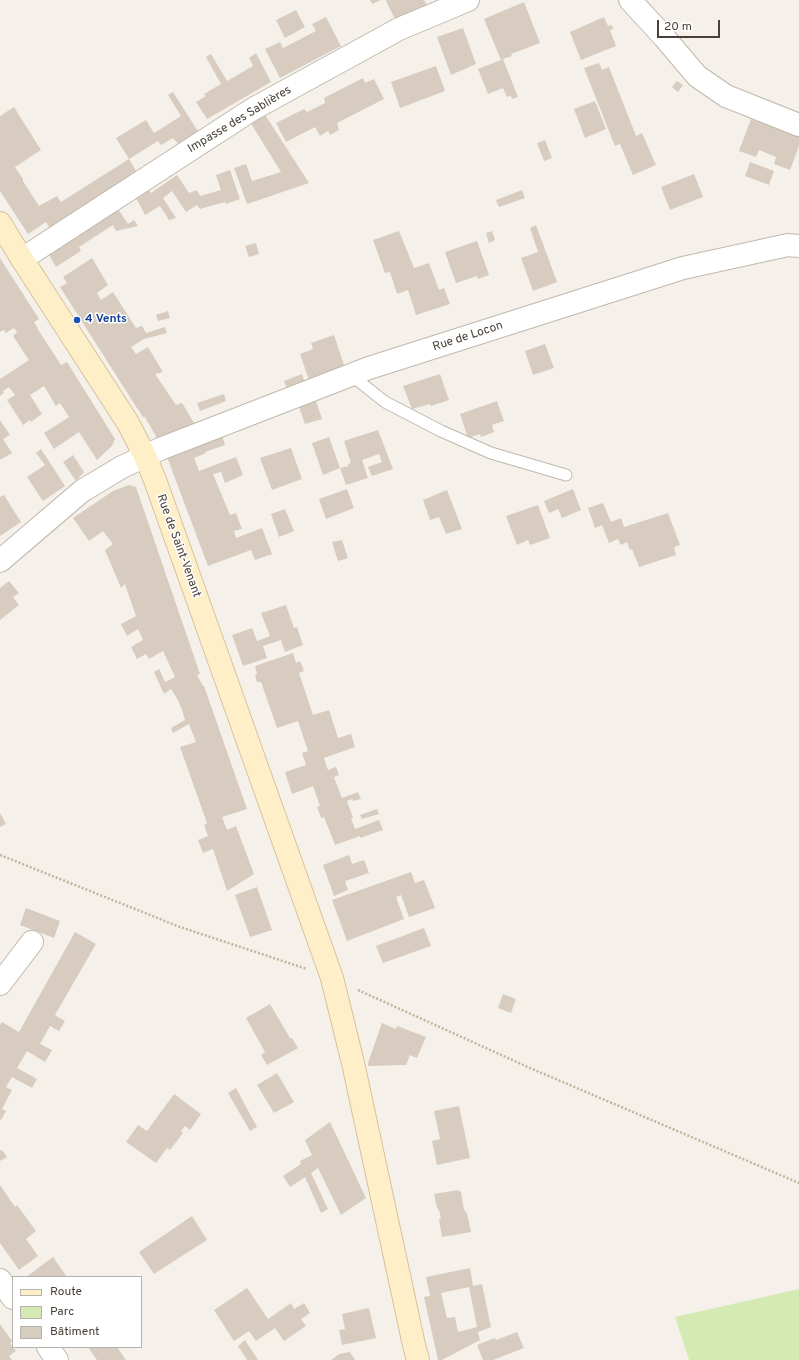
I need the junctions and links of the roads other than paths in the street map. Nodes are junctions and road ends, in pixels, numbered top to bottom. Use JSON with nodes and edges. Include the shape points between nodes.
{"nodes":[{"id":1,"x":468,"y":0,"type":"edge"},
{"id":2,"x":630,"y":0,"type":"edge"},
{"id":3,"x":799,"y":125,"type":"edge"},
{"id":4,"x":0,"y":222,"type":"edge"},
{"id":5,"x":799,"y":246,"type":"edge"},
{"id":6,"x":22,"y":259,"type":"junction"},
{"id":7,"x":351,"y":375,"type":"junction"},
{"id":8,"x":145,"y":456,"type":"junction"},
{"id":9,"x":566,"y":475,"type":"dead end"},
{"id":10,"x":0,"y":561,"type":"edge"},
{"id":11,"x":32,"y":942,"type":"dead end"},
{"id":12,"x":0,"y":984,"type":"edge"},
{"id":13,"x":0,"y":1280,"type":"edge"},
{"id":14,"x":12,"y":1297,"type":"edge"},
{"id":15,"x":49,"y":1348,"type":"edge"},
{"id":16,"x":57,"y":1360,"type":"edge"},
{"id":17,"x":418,"y":1360,"type":"edge"}],
"edges":[{"from":1,"to":6,"type":"street","name":"Impasse des Sablières","via":[[400,30],[253,109]]},
{"from":2,"to":3,"type":"street","via":[[697,76],[726,96]]},
{"from":4,"to":6,"type":"main road","name":"Rue de Saint-Venant"},
{"from":5,"to":7,"type":"street","name":"Rue de Locon","via":[[788,245],[683,268]]},
{"from":6,"to":8,"type":"main road","name":"Rue de Saint-Venant","via":[[128,423]]},
{"from":7,"to":8,"type":"street","name":"Rue de Locon"},
{"from":7,"to":9,"type":"lane","via":[[385,402],[441,431],[491,453]]},
{"from":8,"to":10,"type":"street","name":"Rue de Locon","via":[[82,491]]},
{"from":8,"to":17,"type":"main road","name":"Rue de Saint-Venant","via":[[332,978]]},
{"from":11,"to":12,"type":"street"},
{"from":13,"to":14,"type":"street"},
{"from":15,"to":16,"type":"street"}]}
